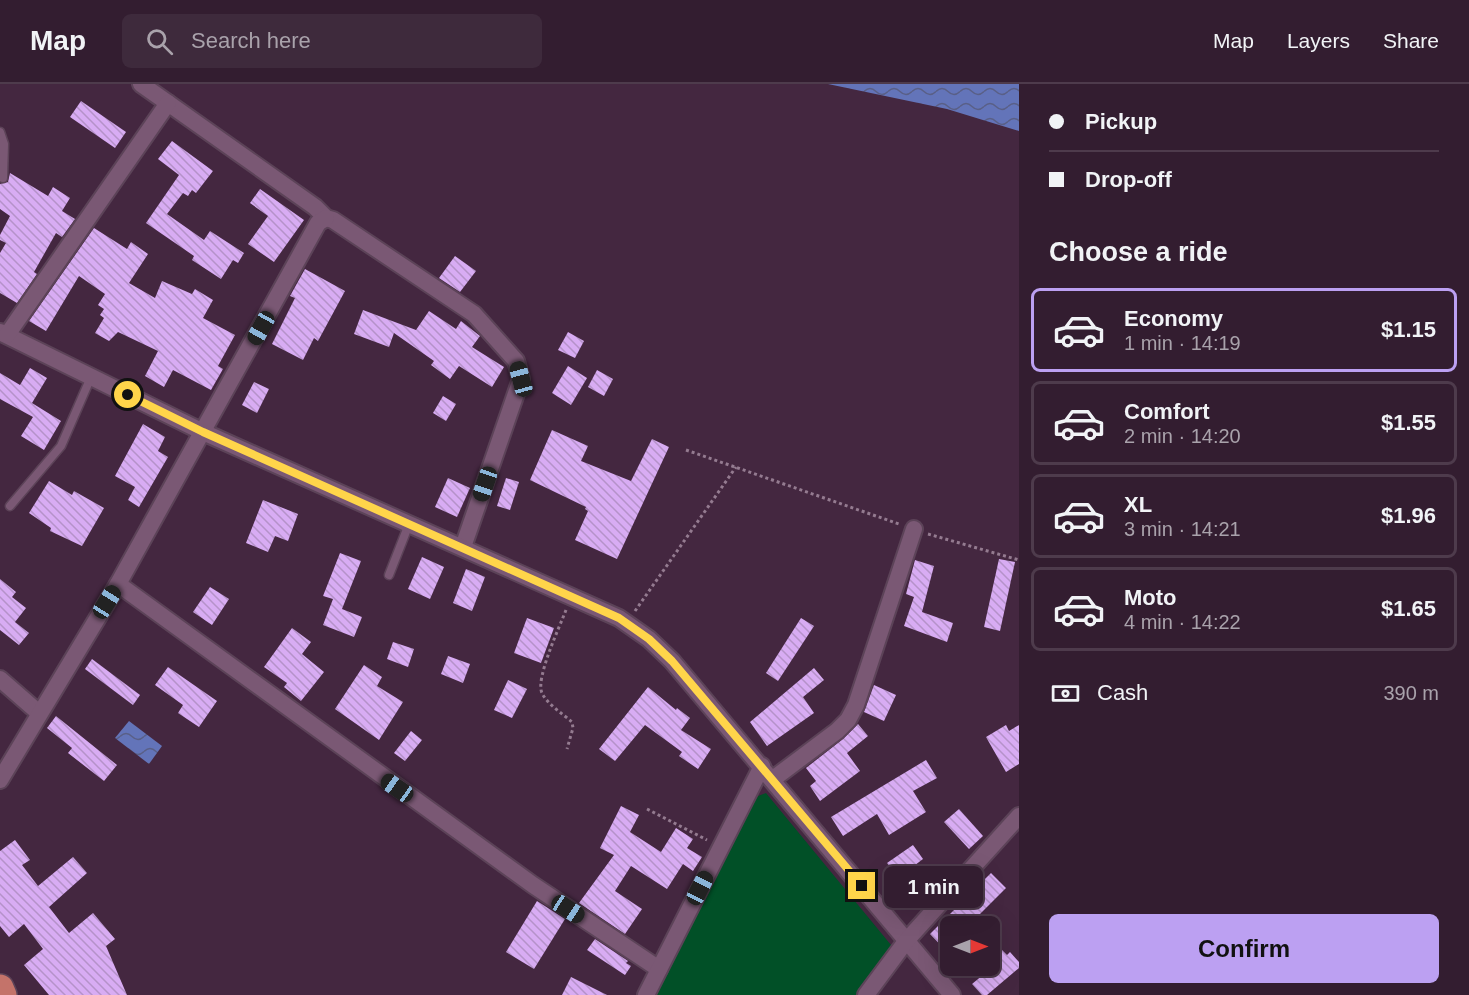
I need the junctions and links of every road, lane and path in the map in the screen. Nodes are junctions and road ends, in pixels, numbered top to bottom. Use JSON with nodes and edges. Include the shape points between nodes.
{"nodes":[{"id":1,"x":141,"y":84,"type":"edge"},
{"id":2,"x":168,"y":103,"type":"junction"},
{"id":3,"x":0,"y":132,"type":"edge"},
{"id":4,"x":3,"y":178,"type":"dead end"},
{"id":5,"x":326,"y":218,"type":"junction"},
{"id":6,"x":4,"y":333,"type":"edge"},
{"id":7,"x":91,"y":377,"type":"junction"},
{"id":8,"x":203,"y":432,"type":"junction"},
{"id":9,"x":686,"y":450,"type":"dead end"},
{"id":10,"x":736,"y":467,"type":"junction"},
{"id":11,"x":10,"y":506,"type":"dead end"},
{"id":12,"x":410,"y":523,"type":"junction"},
{"id":13,"x":914,"y":529,"type":"junction"},
{"id":14,"x":463,"y":547,"type":"junction"},
{"id":15,"x":1019,"y":560,"type":"edge"},
{"id":16,"x":389,"y":575,"type":"dead end"},
{"id":17,"x":118,"y":584,"type":"junction"},
{"id":18,"x":571,"y":597,"type":"junction"},
{"id":19,"x":626,"y":624,"type":"junction"},
{"id":20,"x":0,"y":679,"type":"edge"},
{"id":21,"x":39,"y":713,"type":"junction"},
{"id":22,"x":567,"y":749,"type":"dead end"},
{"id":23,"x":767,"y":772,"type":"junction"},
{"id":24,"x":0,"y":780,"type":"edge"},
{"id":25,"x":648,"y":809,"type":"dead end"},
{"id":26,"x":1019,"y":816,"type":"edge"},
{"id":27,"x":720,"y":848,"type":"junction"},
{"id":28,"x":908,"y":940,"type":"junction"},
{"id":29,"x":659,"y":969,"type":"junction"},
{"id":30,"x":0,"y":988,"type":"edge"},
{"id":31,"x":3,"y":995,"type":"edge"},
{"id":32,"x":646,"y":995,"type":"edge"},
{"id":33,"x":866,"y":995,"type":"edge"},
{"id":34,"x":952,"y":995,"type":"edge"}],
"edges":[{"from":1,"to":2,"type":"street"},
{"from":2,"to":5,"type":"street"},
{"from":2,"to":6,"type":"street"},
{"from":3,"to":4,"type":"lane","via":[[4,144]]},
{"from":5,"to":8,"type":"street","via":[[318,223]]},
{"from":5,"to":14,"type":"street","via":[[474,314],[516,361],[521,379]]},
{"from":6,"to":7,"type":"street"},
{"from":7,"to":8,"type":"street"},
{"from":7,"to":11,"type":"lane","via":[[61,446]]},
{"from":8,"to":12,"type":"street"},
{"from":8,"to":17,"type":"street"},
{"from":9,"to":10,"type":"path"},
{"from":10,"to":13,"type":"path"},
{"from":10,"to":19,"type":"path"},
{"from":12,"to":14,"type":"street"},
{"from":12,"to":16,"type":"lane"},
{"from":13,"to":15,"type":"path"},
{"from":13,"to":23,"type":"street","via":[[848,720]]},
{"from":14,"to":18,"type":"street"},
{"from":17,"to":21,"type":"street"},
{"from":17,"to":29,"type":"street","via":[[532,885]]},
{"from":18,"to":19,"type":"street"},
{"from":18,"to":22,"type":"path","via":[[540,690],[544,699],[572,722]]},
{"from":19,"to":23,"type":"street","via":[[672,661]]},
{"from":20,"to":21,"type":"street"},
{"from":21,"to":24,"type":"street"},
{"from":23,"to":27,"type":"street"},
{"from":23,"to":28,"type":"street"},
{"from":25,"to":27,"type":"path"},
{"from":26,"to":28,"type":"street"},
{"from":27,"to":29,"type":"street"},
{"from":28,"to":33,"type":"street"},
{"from":28,"to":34,"type":"street"},
{"from":29,"to":32,"type":"street"},
{"from":30,"to":31,"type":"highway"}]}
